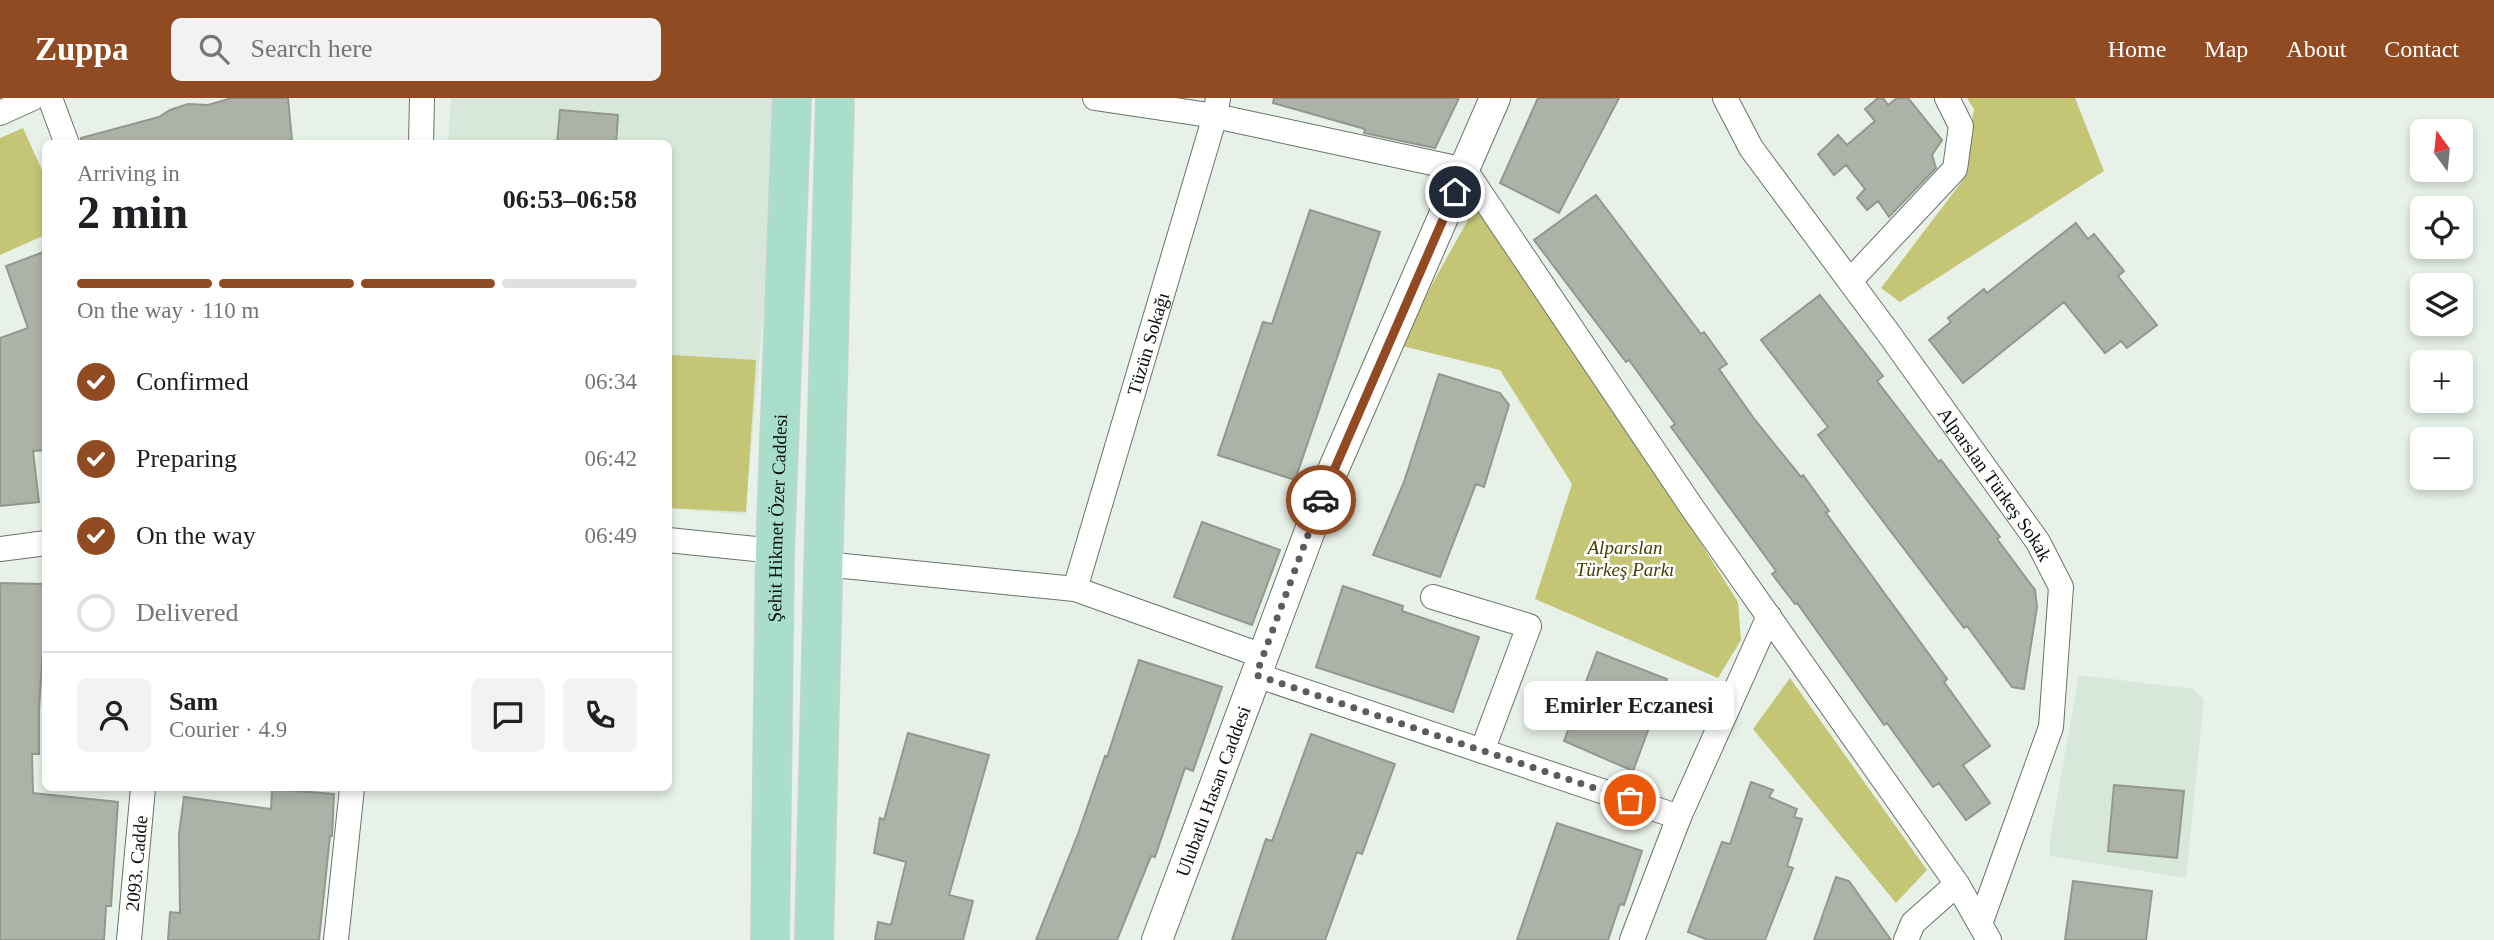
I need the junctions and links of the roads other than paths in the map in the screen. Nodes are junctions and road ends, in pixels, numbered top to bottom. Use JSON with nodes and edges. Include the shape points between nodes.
{"nodes":[{"id":1,"x":33,"y":98,"type":"edge"},
{"id":2,"x":50,"y":98,"type":"edge"},
{"id":3,"x":422,"y":98,"type":"edge"},
{"id":4,"x":792,"y":98,"type":"edge"},
{"id":5,"x":835,"y":98,"type":"edge"},
{"id":6,"x":1095,"y":98,"type":"edge"},
{"id":7,"x":1495,"y":98,"type":"edge"},
{"id":8,"x":1725,"y":98,"type":"edge"},
{"id":9,"x":1947,"y":98,"type":"edge"},
{"id":10,"x":1216,"y":107,"type":"edge"},
{"id":11,"x":0,"y":113,"type":"edge"},
{"id":12,"x":66,"y":140,"type":"edge"},
{"id":13,"x":421,"y":140,"type":"edge"},
{"id":14,"x":1465,"y":170,"type":"junction"},
{"id":15,"x":1850,"y":281,"type":"junction"},
{"id":16,"x":672,"y":540,"type":"edge"},
{"id":17,"x":42,"y":544,"type":"edge"},
{"id":18,"x":0,"y":549,"type":"edge"},
{"id":19,"x":775,"y":551,"type":"junction"},
{"id":20,"x":824,"y":564,"type":"junction"},
{"id":21,"x":1075,"y":589,"type":"junction"},
{"id":22,"x":1433,"y":597,"type":"dead end"},
{"id":23,"x":1769,"y":616,"type":"junction"},
{"id":24,"x":1259,"y":666,"type":"junction"},
{"id":25,"x":1482,"y":751,"type":"junction"},
{"id":26,"x":143,"y":791,"type":"edge"},
{"id":27,"x":352,"y":791,"type":"edge"},
{"id":28,"x":1679,"y":817,"type":"junction"},
{"id":29,"x":1957,"y":884,"type":"junction"},
{"id":30,"x":1984,"y":932,"type":"edge"},
{"id":31,"x":128,"y":940,"type":"edge"},
{"id":32,"x":336,"y":940,"type":"edge"},
{"id":33,"x":770,"y":940,"type":"edge"},
{"id":34,"x":814,"y":940,"type":"edge"},
{"id":35,"x":1157,"y":940,"type":"edge"},
{"id":36,"x":1632,"y":940,"type":"edge"},
{"id":37,"x":1906,"y":940,"type":"edge"}],
"edges":[{"from":1,"to":11,"type":"street"},
{"from":2,"to":12,"type":"street"},
{"from":3,"to":13,"type":"street"},
{"from":4,"to":19,"type":"main road","name":"Şehit Hikmet Özer Caddesi"},
{"from":5,"to":20,"type":"main road"},
{"from":6,"to":10,"type":"street"},
{"from":7,"to":14,"type":"street","name":"Ulubatlı Hasan Caddesi"},
{"from":8,"to":15,"type":"street","name":"Alparslan Türkeş Sokak","via":[[1751,148]]},
{"from":9,"to":15,"type":"street","via":[[1961,126],[1955,169]]},
{"from":10,"to":14,"type":"street"},
{"from":10,"to":21,"type":"street","name":"Tüzün Sokağı"},
{"from":14,"to":23,"type":"street"},
{"from":14,"to":24,"type":"street","name":"Ulubatlı Hasan Caddesi","via":[[1329,477]]},
{"from":15,"to":30,"type":"street","name":"Alparslan Türkeş Sokak","via":[[2038,542],[2060,587],[2052,727]]},
{"from":16,"to":19,"type":"street"},
{"from":17,"to":18,"type":"street"},
{"from":19,"to":33,"type":"main road","name":"Şehit Hikmet Özer Caddesi"},
{"from":20,"to":21,"type":"street"},
{"from":20,"to":34,"type":"main road"},
{"from":21,"to":24,"type":"street"},
{"from":22,"to":25,"type":"street","via":[[1529,626]]},
{"from":23,"to":28,"type":"street"},
{"from":23,"to":29,"type":"street"},
{"from":24,"to":25,"type":"street"},
{"from":24,"to":35,"type":"street","name":"Ulubatlı Hasan Caddesi"},
{"from":25,"to":28,"type":"street"},
{"from":26,"to":31,"type":"street","name":"2093. Cadde"},
{"from":27,"to":32,"type":"street"},
{"from":28,"to":36,"type":"street"},
{"from":29,"to":30,"type":"street"},
{"from":29,"to":37,"type":"street","via":[[1913,923]]}]}
